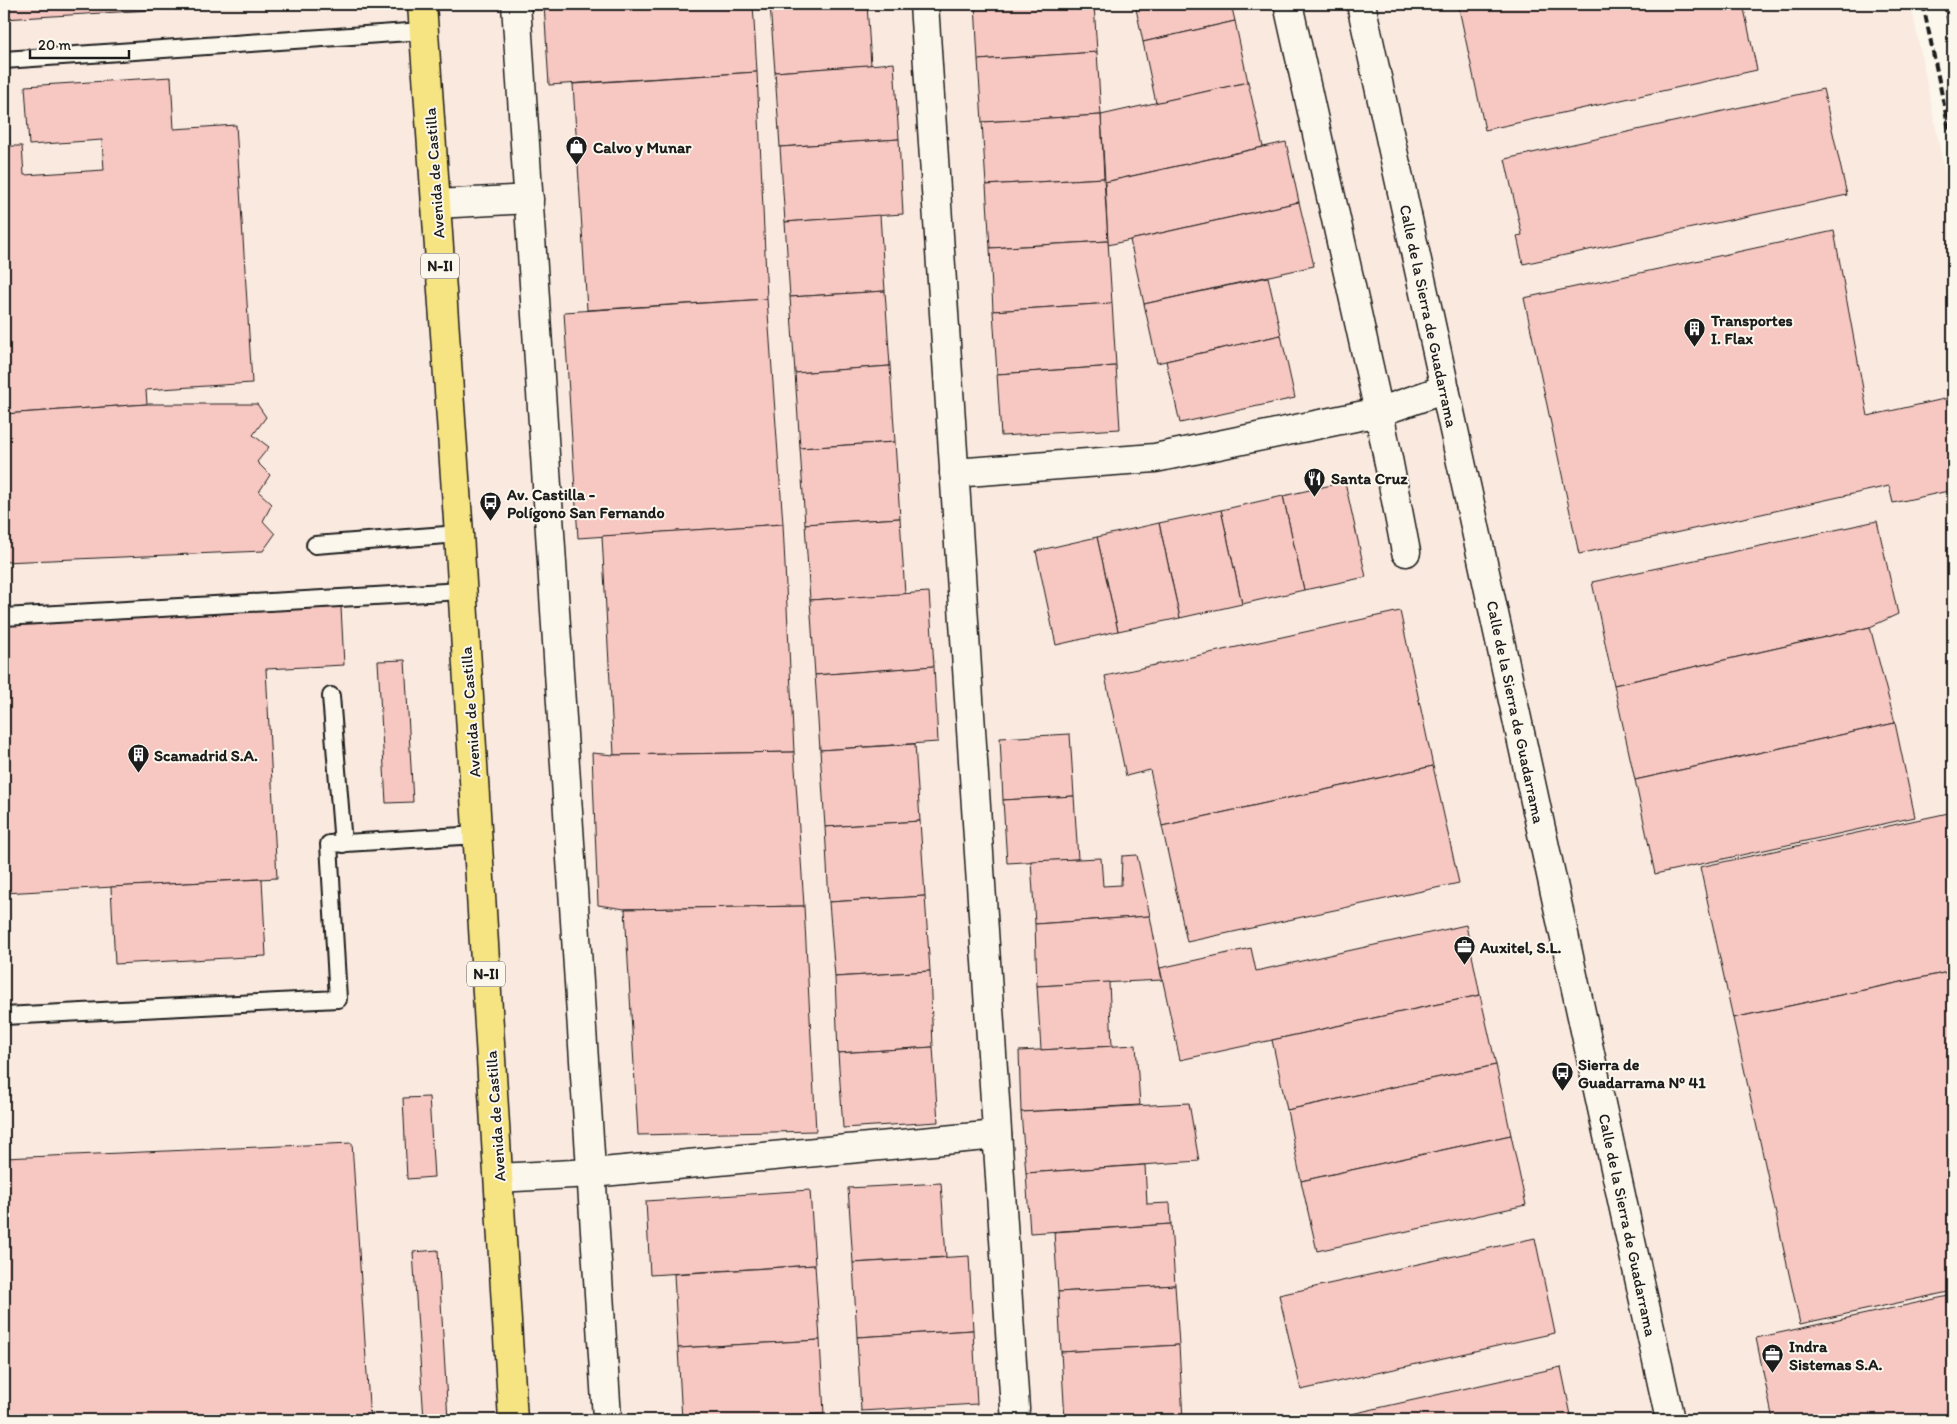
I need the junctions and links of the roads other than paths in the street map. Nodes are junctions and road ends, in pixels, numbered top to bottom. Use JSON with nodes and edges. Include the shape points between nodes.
{"nodes":[{"id":1,"x":422,"y":4,"type":"edge"},
{"id":2,"x":516,"y":4,"type":"edge"},
{"id":3,"x":924,"y":4,"type":"edge"},
{"id":4,"x":1288,"y":4,"type":"edge"},
{"id":5,"x":1361,"y":4,"type":"edge"},
{"id":6,"x":424,"y":31,"type":"junction"},
{"id":7,"x":4,"y":60,"type":"edge"},
{"id":8,"x":529,"y":199,"type":"junction"},
{"id":9,"x":436,"y":204,"type":"junction"},
{"id":10,"x":1445,"y":389,"type":"junction"},
{"id":11,"x":1379,"y":412,"type":"junction"},
{"id":12,"x":954,"y":474,"type":"junction"},
{"id":13,"x":459,"y":534,"type":"junction"},
{"id":14,"x":315,"y":546,"type":"dead end"},
{"id":15,"x":1406,"y":552,"type":"dead end"},
{"id":16,"x":462,"y":591,"type":"junction"},
{"id":17,"x":4,"y":618,"type":"edge"},
{"id":18,"x":331,"y":696,"type":"dead end"},
{"id":19,"x":478,"y":835,"type":"junction"},
{"id":20,"x":342,"y":844,"type":"junction"},
{"id":21,"x":4,"y":1016,"type":"edge"},
{"id":22,"x":997,"y":1135,"type":"junction"},
{"id":23,"x":592,"y":1173,"type":"junction"},
{"id":24,"x":499,"y":1178,"type":"junction"},
{"id":25,"x":1015,"y":1409,"type":"dead end"},
{"id":26,"x":607,"y":1418,"type":"dead end"},
{"id":27,"x":513,"y":1420,"type":"edge"},
{"id":28,"x":1670,"y":1420,"type":"edge"}],
"edges":[{"from":1,"to":6,"type":"main road","name":"Avenida de Castilla","number":"N-II"},
{"from":2,"to":8,"type":"street"},
{"from":3,"to":12,"type":"street"},
{"from":4,"to":11,"type":"street"},
{"from":5,"to":10,"type":"street","name":"Calle de la Sierra de Guadarrama"},
{"from":6,"to":7,"type":"lane"},
{"from":6,"to":9,"type":"main road","name":"Avenida de Castilla","number":"N-II"},
{"from":8,"to":9,"type":"street"},
{"from":8,"to":23,"type":"street"},
{"from":9,"to":13,"type":"main road","name":"Avenida de Castilla","number":"N-II"},
{"from":10,"to":11,"type":"street"},
{"from":10,"to":28,"type":"street","name":"Calle de la Sierra de Guadarrama"},
{"from":11,"to":12,"type":"street","via":[[1155,458]]},
{"from":11,"to":15,"type":"street"},
{"from":12,"to":22,"type":"street"},
{"from":13,"to":14,"type":"lane"},
{"from":13,"to":16,"type":"main road","name":"Avenida de Castilla","number":"N-II"},
{"from":16,"to":17,"type":"lane"},
{"from":16,"to":19,"type":"main road","name":"Avenida de Castilla","number":"N-II"},
{"from":18,"to":20,"type":"lane"},
{"from":19,"to":20,"type":"lane"},
{"from":19,"to":24,"type":"main road","name":"Avenida de Castilla","number":"N-II"},
{"from":20,"to":21,"type":"lane","via":[[329,844],[338,999]]},
{"from":22,"to":23,"type":"street"},
{"from":22,"to":25,"type":"street"},
{"from":23,"to":24,"type":"street"},
{"from":23,"to":26,"type":"street"},
{"from":24,"to":27,"type":"main road","name":"Avenida de Castilla","number":"N-II"}]}
